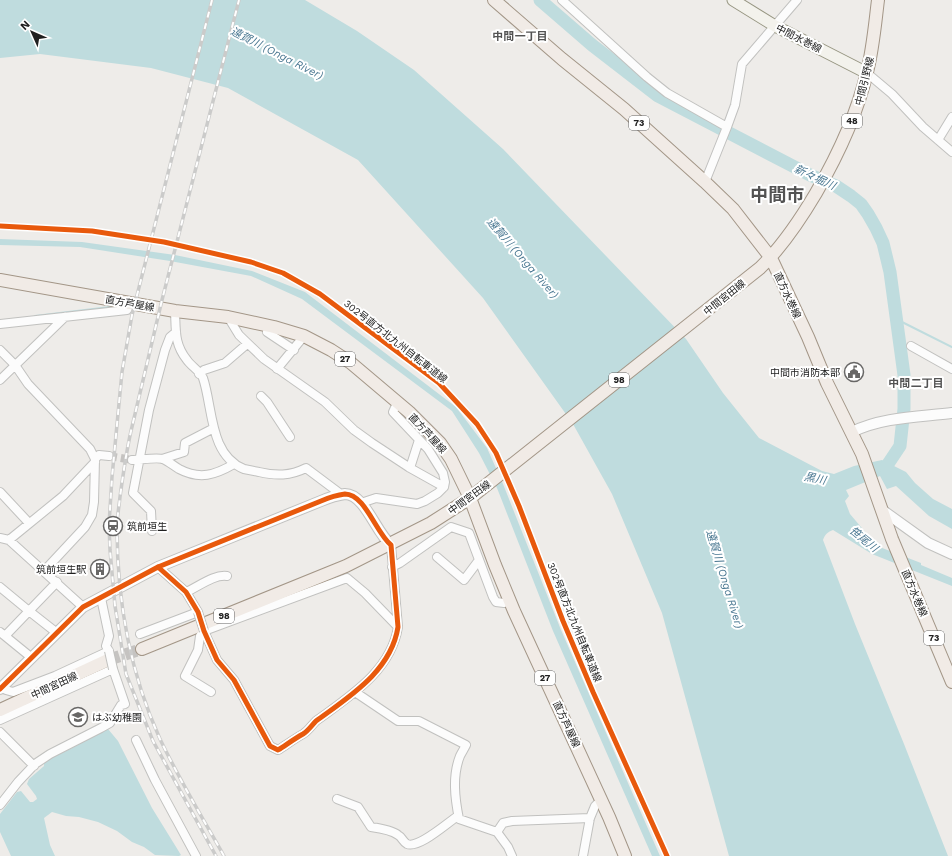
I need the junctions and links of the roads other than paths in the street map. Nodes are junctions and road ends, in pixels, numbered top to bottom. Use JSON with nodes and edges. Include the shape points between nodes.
{"nodes":[{"id":1,"x":494,"y":0,"type":"edge"},
{"id":2,"x":562,"y":0,"type":"edge"},
{"id":3,"x":735,"y":0,"type":"edge"},
{"id":4,"x":797,"y":0,"type":"edge"},
{"id":5,"x":878,"y":0,"type":"edge"},
{"id":6,"x":775,"y":26,"type":"junction"},
{"id":7,"x":867,"y":73,"type":"junction"},
{"id":8,"x":952,"y":117,"type":"edge"},
{"id":9,"x":728,"y":127,"type":"junction"},
{"id":10,"x":938,"y":140,"type":"junction"},
{"id":11,"x":952,"y":152,"type":"edge"},
{"id":12,"x":705,"y":182,"type":"junction"},
{"id":13,"x":771,"y":258,"type":"junction"},
{"id":14,"x":0,"y":280,"type":"edge"},
{"id":15,"x":132,"y":303,"type":"junction"},
{"id":16,"x":175,"y":311,"type":"junction"},
{"id":17,"x":65,"y":317,"type":"junction"},
{"id":18,"x":228,"y":318,"type":"junction"},
{"id":19,"x":0,"y":324,"type":"edge"},
{"id":20,"x":176,"y":332,"type":"junction"},
{"id":21,"x":267,"y":332,"type":"dead end"},
{"id":22,"x":304,"y":336,"type":"junction"},
{"id":23,"x":247,"y":344,"type":"junction"},
{"id":24,"x":911,"y":346,"type":"dead end"},
{"id":25,"x":0,"y":350,"type":"edge"},
{"id":26,"x":294,"y":350,"type":"junction"},
{"id":27,"x":15,"y":365,"type":"junction"},
{"id":28,"x":278,"y":369,"type":"junction"},
{"id":29,"x":952,"y":369,"type":"edge"},
{"id":30,"x":199,"y":374,"type":"junction"},
{"id":31,"x":0,"y":380,"type":"edge"},
{"id":32,"x":261,"y":396,"type":"dead end"},
{"id":33,"x":397,"y":403,"type":"junction"},
{"id":34,"x":952,"y":413,"type":"edge"},
{"id":35,"x":214,"y":428,"type":"junction"},
{"id":36,"x":852,"y":432,"type":"junction"},
{"id":37,"x":290,"y":437,"type":"dead end"},
{"id":38,"x":420,"y":440,"type":"junction"},
{"id":39,"x":109,"y":456,"type":"tunnel mouth"},
{"id":40,"x":162,"y":459,"type":"junction"},
{"id":41,"x":95,"y":460,"type":"junction"},
{"id":42,"x":135,"y":460,"type":"junction"},
{"id":43,"x":234,"y":464,"type":"junction"},
{"id":44,"x":410,"y":468,"type":"junction"},
{"id":45,"x":444,"y":487,"type":"junction"},
{"id":46,"x":0,"y":492,"type":"edge"},
{"id":47,"x":339,"y":495,"type":"junction"},
{"id":48,"x":474,"y":495,"type":"junction"},
{"id":49,"x":361,"y":503,"type":"junction"},
{"id":50,"x":882,"y":510,"type":"junction"},
{"id":51,"x":29,"y":523,"type":"junction"},
{"id":52,"x":152,"y":531,"type":"dead end"},
{"id":53,"x":0,"y":538,"type":"edge"},
{"id":54,"x":9,"y":540,"type":"junction"},
{"id":55,"x":390,"y":545,"type":"junction"},
{"id":56,"x":952,"y":554,"type":"edge"},
{"id":57,"x":437,"y":557,"type":"dead end"},
{"id":58,"x":479,"y":560,"type":"junction"},
{"id":59,"x":392,"y":566,"type":"junction"},
{"id":60,"x":158,"y":567,"type":"junction"},
{"id":61,"x":44,"y":571,"type":"junction"},
{"id":62,"x":227,"y":576,"type":"dead end"},
{"id":63,"x":57,"y":582,"type":"junction"},
{"id":64,"x":0,"y":587,"type":"edge"},
{"id":65,"x":186,"y":592,"type":"junction"},
{"id":66,"x":101,"y":598,"type":"junction"},
{"id":67,"x":510,"y":601,"type":"junction"},
{"id":68,"x":83,"y":607,"type":"junction"},
{"id":69,"x":29,"y":611,"type":"junction"},
{"id":70,"x":198,"y":612,"type":"junction"},
{"id":71,"x":398,"y":627,"type":"junction"},
{"id":72,"x":204,"y":631,"type":"junction"},
{"id":73,"x":57,"y":633,"type":"junction"},
{"id":74,"x":2,"y":634,"type":"edge"},
{"id":75,"x":140,"y":634,"type":"dead end"},
{"id":76,"x":142,"y":649,"type":"tunnel mouth"},
{"id":77,"x":32,"y":658,"type":"junction"},
{"id":78,"x":110,"y":660,"type":"junction"},
{"id":79,"x":952,"y":682,"type":"edge"},
{"id":80,"x":1,"y":688,"type":"edge"},
{"id":81,"x":210,"y":692,"type":"dead end"},
{"id":82,"x":355,"y":692,"type":"junction"},
{"id":83,"x":0,"y":710,"type":"edge"},
{"id":84,"x":0,"y":720,"type":"edge"},
{"id":85,"x":0,"y":732,"type":"edge"},
{"id":86,"x":136,"y":740,"type":"dead end"},
{"id":87,"x":34,"y":766,"type":"junction"},
{"id":88,"x":337,"y":799,"type":"dead end"},
{"id":89,"x":601,"y":800,"type":"junction"},
{"id":90,"x":0,"y":805,"type":"edge"},
{"id":91,"x":458,"y":816,"type":"junction"},
{"id":92,"x":590,"y":818,"type":"junction"},
{"id":93,"x":496,"y":832,"type":"junction"},
{"id":94,"x":196,"y":856,"type":"edge"},
{"id":95,"x":512,"y":856,"type":"edge"},
{"id":96,"x":583,"y":856,"type":"edge"},
{"id":97,"x":625,"y":856,"type":"edge"}],
"edges":[{"from":1,"to":12,"type":"main road","name":"直方水巻線","number":"73","via":[[624,109]]},
{"from":2,"to":9,"type":"street","via":[[667,93]]},
{"from":3,"to":6,"type":"main road","name":"中間水巻線"},
{"from":4,"to":6,"type":"street"},
{"from":5,"to":7,"type":"main road","name":"中間引野線","number":"48"},
{"from":6,"to":7,"type":"main road","name":"中間水巻線"},
{"from":6,"to":9,"type":"street","via":[[742,64]]},
{"from":7,"to":10,"type":"street"},
{"from":7,"to":13,"type":"main road","name":"中間引野線","number":"48","via":[[846,137],[831,166],[798,224]]},
{"from":8,"to":10,"type":"street"},
{"from":9,"to":12,"type":"street"},
{"from":10,"to":11,"type":"street"},
{"from":12,"to":13,"type":"main road","name":"直方水巻線","number":"73","via":[[733,209]]},
{"from":13,"to":36,"type":"main road","name":"直方水巻線","number":"73"},
{"from":13,"to":48,"type":"main road","name":"中間宮田線","number":"98"},
{"from":14,"to":15,"type":"main road","name":"直方芦屋線","number":"27"},
{"from":15,"to":16,"type":"main road","name":"直方芦屋線","number":"27"},
{"from":15,"to":17,"type":"street","via":[[127,310]]},
{"from":16,"to":18,"type":"main road","name":"直方芦屋線","number":"27"},
{"from":16,"to":20,"type":"street"},
{"from":17,"to":19,"type":"street"},
{"from":17,"to":27,"type":"street"},
{"from":18,"to":22,"type":"main road","name":"直方芦屋線","number":"27"},
{"from":18,"to":23,"type":"street"},
{"from":20,"to":30,"type":"street","via":[[179,349]]},
{"from":20,"to":42,"type":"street","via":[[170,337],[165,350]]},
{"from":21,"to":26,"type":"street"},
{"from":22,"to":26,"type":"street"},
{"from":22,"to":33,"type":"main road","name":"直方芦屋線","number":"27","via":[[351,364]]},
{"from":23,"to":28,"type":"street"},
{"from":23,"to":30,"type":"street","via":[[225,363]]},
{"from":24,"to":29,"type":"street"},
{"from":25,"to":27,"type":"street"},
{"from":26,"to":28,"type":"street"},
{"from":27,"to":31,"type":"street"},
{"from":27,"to":41,"type":"street","via":[[28,384],[90,449]]},
{"from":28,"to":44,"type":"street","via":[[325,402],[354,430]]},
{"from":30,"to":35,"type":"street","via":[[202,377]]},
{"from":32,"to":37,"type":"street"},
{"from":33,"to":38,"type":"street","via":[[393,412]]},
{"from":33,"to":48,"type":"main road","name":"直方芦屋線","number":"27","via":[[440,443]]},
{"from":34,"to":36,"type":"street","via":[[891,420],[864,426]]},
{"from":35,"to":40,"type":"street","via":[[185,443],[184,452]]},
{"from":35,"to":43,"type":"street","via":[[226,455]]},
{"from":36,"to":50,"type":"main road","name":"直方水巻線","number":"73"},
{"from":38,"to":44,"type":"street"},
{"from":38,"to":45,"type":"street","via":[[443,473]]},
{"from":39,"to":41,"type":"street","via":[[99,454]]},
{"from":40,"to":42,"type":"street"},
{"from":40,"to":43,"type":"street","via":[[186,472],[200,475],[211,475]]},
{"from":41,"to":51,"type":"street","via":[[63,496]]},
{"from":41,"to":61,"type":"street","via":[[92,515],[85,528]]},
{"from":42,"to":52,"type":"street","via":[[133,493],[151,511]]},
{"from":43,"to":47,"type":"street","via":[[275,476],[299,472],[306,468]]},
{"from":44,"to":45,"type":"street"},
{"from":45,"to":49,"type":"street","via":[[417,504],[376,498]]},
{"from":46,"to":51,"type":"street"},
{"from":47,"to":49,"type":"street","via":[[356,497]]},
{"from":47,"to":60,"type":"street"},
{"from":48,"to":55,"type":"main road","name":"中間宮田線","number":"98","via":[[431,523]]},
{"from":48,"to":67,"type":"main road","name":"直方芦屋線","number":"27","via":[[495,566]]},
{"from":49,"to":55,"type":"street"},
{"from":50,"to":56,"type":"street","via":[[928,543]]},
{"from":50,"to":79,"type":"main road","name":"直方水巻線","number":"73"},
{"from":51,"to":54,"type":"street"},
{"from":53,"to":54,"type":"street"},
{"from":54,"to":61,"type":"street"},
{"from":55,"to":59,"type":"street"},
{"from":55,"to":76,"type":"main road","name":"中間宮田線","number":"98","via":[[305,584]]},
{"from":57,"to":58,"type":"street","via":[[464,580]]},
{"from":58,"to":59,"type":"street","via":[[469,534],[451,527]]},
{"from":58,"to":67,"type":"street","via":[[496,602]]},
{"from":59,"to":71,"type":"street"},
{"from":60,"to":65,"type":"street"},
{"from":60,"to":66,"type":"street"},
{"from":61,"to":63,"type":"street"},
{"from":62,"to":65,"type":"street","via":[[214,577]]},
{"from":63,"to":68,"type":"street"},
{"from":63,"to":69,"type":"street"},
{"from":64,"to":69,"type":"street"},
{"from":65,"to":70,"type":"street"},
{"from":66,"to":68,"type":"street"},
{"from":66,"to":78,"type":"street","via":[[109,636],[106,646]]},
{"from":67,"to":89,"type":"main road","name":"直方芦屋線","number":"27"},
{"from":68,"to":73,"type":"street"},
{"from":69,"to":73,"type":"street"},
{"from":69,"to":74,"type":"street"},
{"from":70,"to":72,"type":"street","bridge":true},
{"from":70,"to":75,"type":"street"},
{"from":71,"to":72,"type":"street","via":[[347,578]]},
{"from":71,"to":82,"type":"street","via":[[387,658]]},
{"from":72,"to":81,"type":"street","via":[[185,676]]},
{"from":72,"to":82,"type":"street","via":[[217,660],[234,680],[270,746],[278,750],[303,734]]},
{"from":73,"to":77,"type":"street"},
{"from":74,"to":77,"type":"street"},
{"from":77,"to":80,"type":"street"},
{"from":78,"to":80,"type":"street","via":[[55,676],[13,692]]},
{"from":78,"to":83,"type":"main road","name":"中間宮田線"},
{"from":78,"to":84,"type":"street"},
{"from":78,"to":87,"type":"street","via":[[125,704],[121,705],[110,723],[50,754]]},
{"from":82,"to":91,"type":"street","via":[[398,721],[419,721],[466,745],[460,757],[455,780]]},
{"from":85,"to":87,"type":"street"},
{"from":86,"to":94,"type":"street"},
{"from":87,"to":90,"type":"street"},
{"from":88,"to":91,"type":"street","via":[[358,807],[371,826],[398,834],[406,844],[414,845]]},
{"from":89,"to":92,"type":"street"},
{"from":89,"to":97,"type":"main road","name":"直方芦屋線","number":"27"},
{"from":91,"to":93,"type":"street","via":[[459,819]]},
{"from":92,"to":93,"type":"street","via":[[512,821],[503,823]]},
{"from":92,"to":96,"type":"street"},
{"from":93,"to":95,"type":"street"}]}
